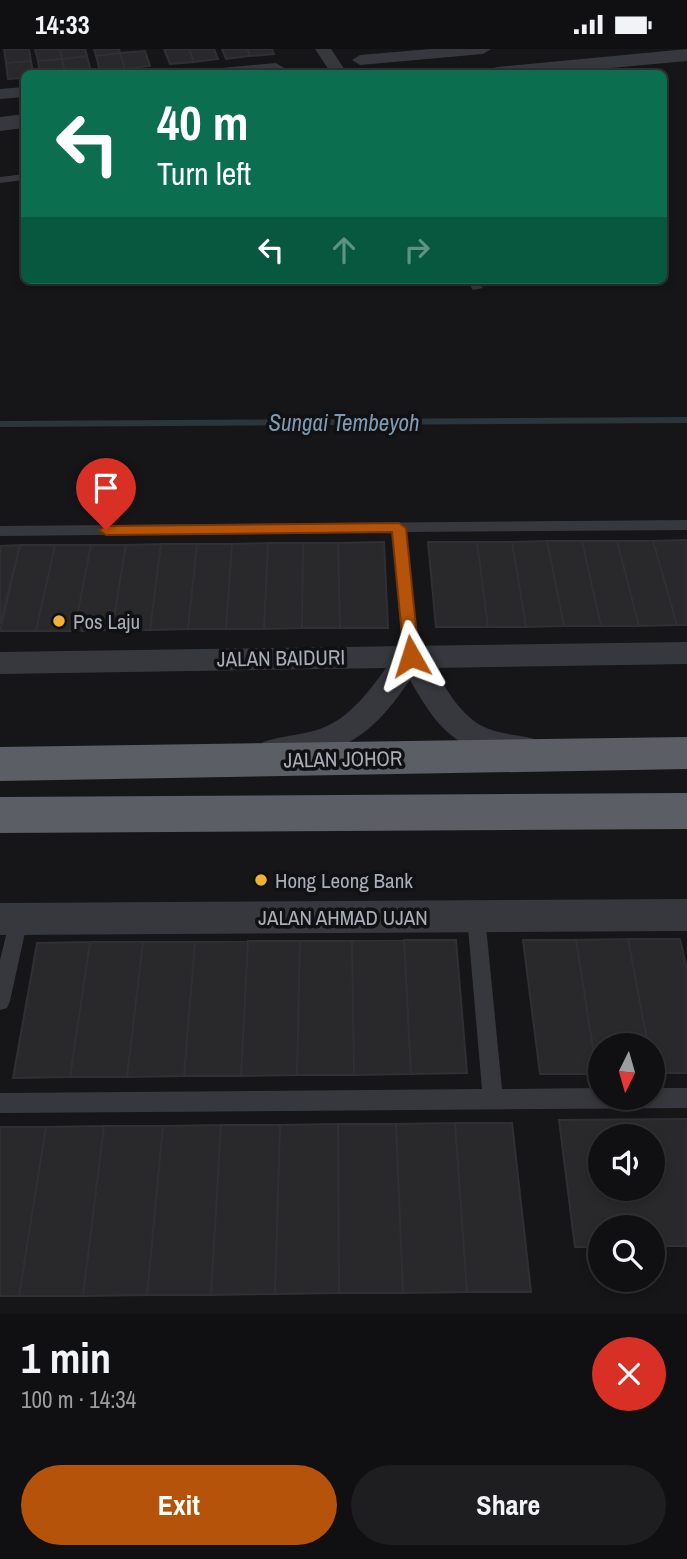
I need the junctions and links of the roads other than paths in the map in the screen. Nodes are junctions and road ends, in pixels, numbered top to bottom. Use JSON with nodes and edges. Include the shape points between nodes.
{"nodes":[{"id":1,"x":323,"y":49,"type":"edge"},
{"id":2,"x":483,"y":49,"type":"edge"},
{"id":3,"x":687,"y":55,"type":"edge"},
{"id":4,"x":360,"y":60,"type":"dead end"},
{"id":5,"x":276,"y":68,"type":"dead end"},
{"id":6,"x":254,"y":70,"type":"edge"},
{"id":7,"x":337,"y":70,"type":"edge"},
{"id":8,"x":529,"y":70,"type":"edge"},
{"id":9,"x":687,"y":73,"type":"edge"},
{"id":10,"x":667,"y":75,"type":"edge"},
{"id":11,"x":21,"y":92,"type":"edge"},
{"id":12,"x":0,"y":95,"type":"edge"},
{"id":13,"x":21,"y":121,"type":"edge"},
{"id":14,"x":0,"y":124,"type":"edge"},
{"id":15,"x":21,"y":142,"type":"edge"},
{"id":16,"x":0,"y":144,"type":"edge"},
{"id":17,"x":21,"y":177,"type":"edge"},
{"id":18,"x":0,"y":180,"type":"edge"},
{"id":19,"x":687,"y":525,"type":"edge"},
{"id":20,"x":399,"y":528,"type":"junction"},
{"id":21,"x":0,"y":531,"type":"edge"},
{"id":22,"x":687,"y":653,"type":"edge"},
{"id":23,"x":411,"y":656,"type":"junction"},
{"id":24,"x":0,"y":663,"type":"edge"},
{"id":25,"x":687,"y":753,"type":"edge"},
{"id":26,"x":557,"y":755,"type":"junction"},
{"id":27,"x":233,"y":761,"type":"junction"},
{"id":28,"x":0,"y":764,"type":"edge"},
{"id":29,"x":687,"y":811,"type":"edge"},
{"id":30,"x":0,"y":815,"type":"edge"},
{"id":31,"x":687,"y":915,"type":"edge"},
{"id":32,"x":477,"y":916,"type":"junction"},
{"id":33,"x":10,"y":919,"type":"edge"},
{"id":34,"x":0,"y":1001,"type":"edge"},
{"id":35,"x":687,"y":1098,"type":"edge"},
{"id":36,"x":492,"y":1100,"type":"junction"},
{"id":37,"x":0,"y":1103,"type":"edge"}],
"edges":[{"from":1,"to":7,"type":"street"},
{"from":2,"to":4,"type":"street"},
{"from":3,"to":8,"type":"street"},
{"from":5,"to":6,"type":"street"},
{"from":9,"to":10,"type":"street"},
{"from":11,"to":12,"type":"street"},
{"from":13,"to":14,"type":"street"},
{"from":15,"to":16,"type":"street"},
{"from":17,"to":18,"type":"lane"},
{"from":19,"to":20,"type":"lane"},
{"from":20,"to":21,"type":"lane"},
{"from":20,"to":23,"type":"lane"},
{"from":22,"to":23,"type":"street","name":"JALAN BAIDURI"},
{"from":23,"to":24,"type":"street","name":"JALAN BAIDURI"},
{"from":23,"to":26,"type":"street","via":[[466,731]]},
{"from":23,"to":27,"type":"street","via":[[369,711],[337,735]]},
{"from":25,"to":26,"type":"highway","name":"JALAN JOHOR"},
{"from":26,"to":27,"type":"highway","name":"JALAN JOHOR"},
{"from":27,"to":28,"type":"highway","name":"JALAN JOHOR"},
{"from":29,"to":30,"type":"highway"},
{"from":31,"to":32,"type":"street","name":"JALAN AHMAD UJAN"},
{"from":32,"to":33,"type":"street","name":"JALAN AHMAD UJAN"},
{"from":32,"to":36,"type":"lane"},
{"from":33,"to":34,"type":"lane"},
{"from":35,"to":36,"type":"lane"},
{"from":36,"to":37,"type":"lane"}]}
